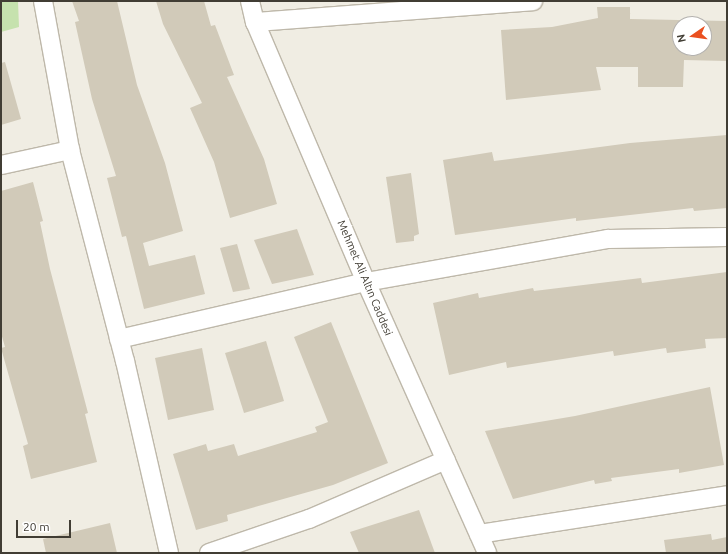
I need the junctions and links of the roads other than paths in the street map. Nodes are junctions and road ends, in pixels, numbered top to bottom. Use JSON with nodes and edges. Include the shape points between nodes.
{"nodes":[{"id":1,"x":44,"y":1,"type":"edge"},
{"id":2,"x":250,"y":1,"type":"edge"},
{"id":3,"x":533,"y":1,"type":"edge"},
{"id":4,"x":436,"y":5,"type":"edge"},
{"id":5,"x":255,"y":22,"type":"junction"},
{"id":6,"x":70,"y":150,"type":"junction"},
{"id":7,"x":1,"y":165,"type":"edge"},
{"id":8,"x":727,"y":237,"type":"edge"},
{"id":9,"x":366,"y":282,"type":"junction"},
{"id":10,"x":119,"y":339,"type":"junction"},
{"id":11,"x":446,"y":460,"type":"junction"},
{"id":12,"x":727,"y":495,"type":"edge"},
{"id":13,"x":478,"y":534,"type":"junction"},
{"id":14,"x":169,"y":553,"type":"edge"},
{"id":15,"x":209,"y":553,"type":"edge"},
{"id":16,"x":487,"y":553,"type":"edge"}],
"edges":[{"from":1,"to":6,"type":"street"},
{"from":2,"to":5,"type":"street","name":"Mehmet Ali Altın Caddesi"},
{"from":3,"to":4,"type":"street"},
{"from":4,"to":5,"type":"street"},
{"from":5,"to":9,"type":"street","name":"Mehmet Ali Altın Caddesi"},
{"from":6,"to":7,"type":"street"},
{"from":6,"to":10,"type":"street"},
{"from":8,"to":9,"type":"street","via":[[608,239]]},
{"from":9,"to":10,"type":"street"},
{"from":9,"to":11,"type":"street","name":"Mehmet Ali Altın Caddesi"},
{"from":10,"to":14,"type":"street"},
{"from":11,"to":13,"type":"street","name":"Mehmet Ali Altın Caddesi"},
{"from":11,"to":15,"type":"street","via":[[309,519]]},
{"from":12,"to":13,"type":"street"},
{"from":13,"to":16,"type":"street","name":"Mehmet Ali Altın Caddesi"}]}
